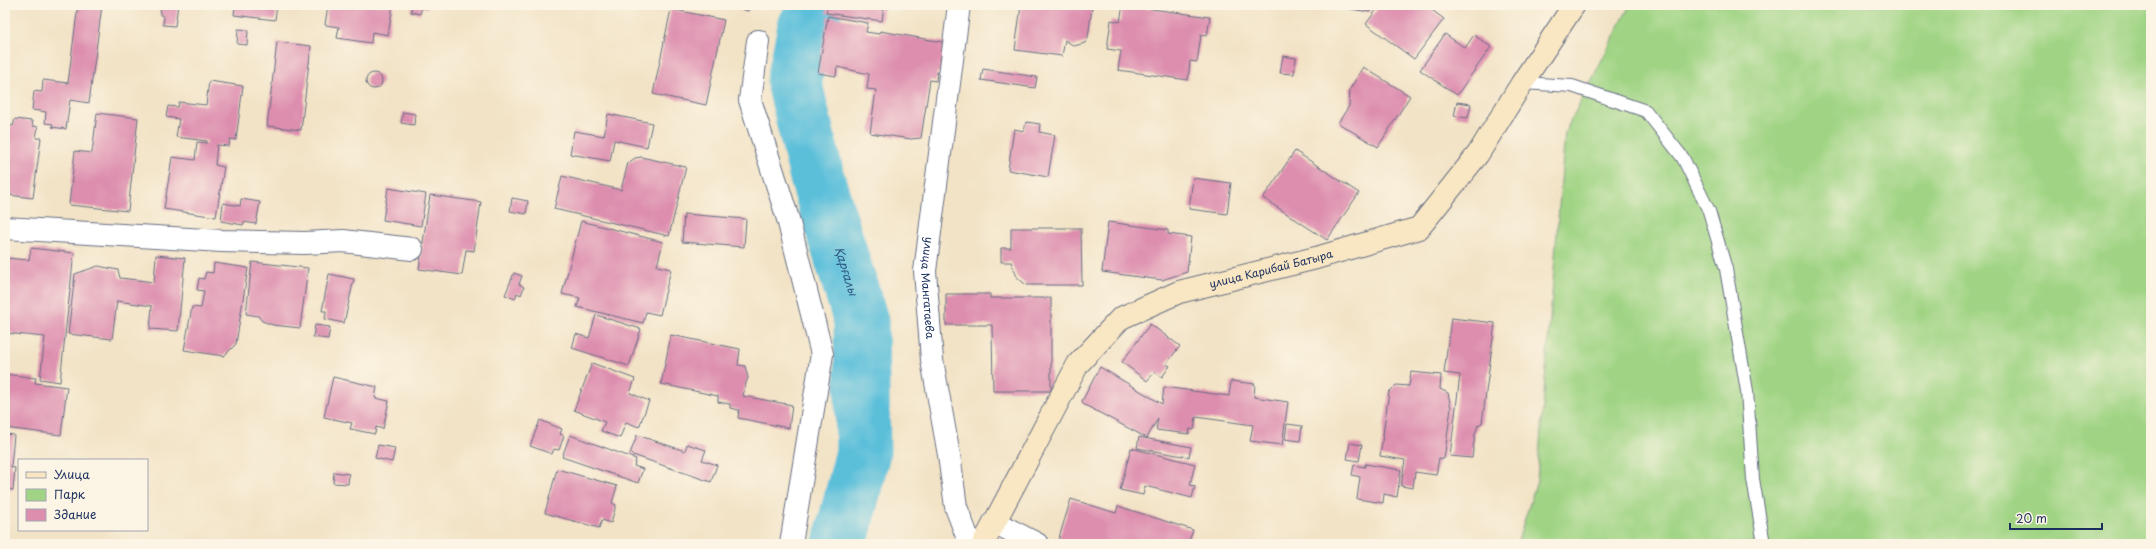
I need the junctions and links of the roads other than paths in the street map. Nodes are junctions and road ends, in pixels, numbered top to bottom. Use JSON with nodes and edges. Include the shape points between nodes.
{"nodes":[{"id":1,"x":959,"y":5,"type":"edge"},
{"id":2,"x":1574,"y":5,"type":"edge"},
{"id":3,"x":758,"y":41,"type":"dead end"},
{"id":4,"x":1522,"y":83,"type":"junction"},
{"id":5,"x":5,"y":228,"type":"edge"},
{"id":6,"x":412,"y":249,"type":"dead end"},
{"id":7,"x":994,"y":522,"type":"junction"},
{"id":8,"x":791,"y":544,"type":"edge"},
{"id":9,"x":970,"y":544,"type":"edge"},
{"id":10,"x":983,"y":544,"type":"edge"},
{"id":11,"x":1037,"y":544,"type":"edge"},
{"id":12,"x":1764,"y":544,"type":"edge"}],
"edges":[{"from":1,"to":9,"type":"street","name":"улица Мангатаева","via":[[925,271],[933,366],[950,455],[956,507]]},
{"from":2,"to":4,"type":"street","name":"улица Карибай Батыра"},
{"from":3,"to":8,"type":"street","via":[[750,100],[788,219],[822,354]]},
{"from":4,"to":7,"type":"street","name":"улица Карибай Батыра","via":[[1478,154],[1419,228],[1316,258],[1179,292],[1121,318],[1078,364]]},
{"from":4,"to":12,"type":"lane","via":[[1572,86],[1646,111],[1683,158],[1709,211],[1726,269],[1747,391],[1753,479]]},
{"from":5,"to":6,"type":"street","via":[[222,241],[344,241]]},
{"from":7,"to":10,"type":"street","name":"улица Карибай Батыра"},
{"from":7,"to":11,"type":"street"}]}
